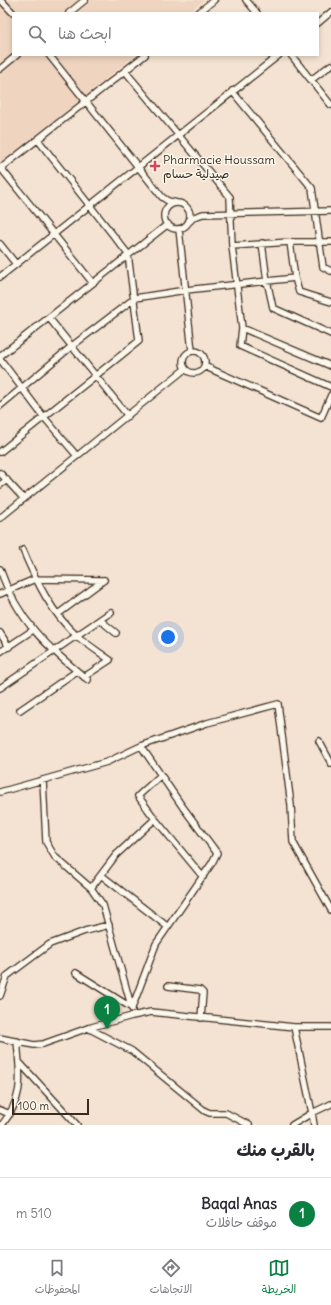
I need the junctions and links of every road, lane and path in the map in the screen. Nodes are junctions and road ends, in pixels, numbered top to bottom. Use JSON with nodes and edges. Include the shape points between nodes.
{"nodes":[{"id":1,"x":1,"y":0,"type":"edge"},
{"id":2,"x":85,"y":0,"type":"edge"},
{"id":3,"x":214,"y":0,"type":"edge"},
{"id":4,"x":246,"y":0,"type":"edge"},
{"id":5,"x":12,"y":12,"type":"edge"},
{"id":6,"x":70,"y":12,"type":"edge"},
{"id":7,"x":199,"y":12,"type":"edge"},
{"id":8,"x":256,"y":12,"type":"edge"},
{"id":9,"x":331,"y":12,"type":"edge"},
{"id":10,"x":319,"y":22,"type":"edge"},
{"id":11,"x":16,"y":56,"type":"edge"},
{"id":12,"x":50,"y":56,"type":"edge"},
{"id":13,"x":144,"y":56,"type":"edge"},
{"id":14,"x":278,"y":56,"type":"edge"},
{"id":15,"x":292,"y":56,"type":"edge"},
{"id":16,"x":331,"y":65,"type":"edge"},
{"id":17,"x":0,"y":69,"type":"edge"},
{"id":18,"x":125,"y":71,"type":"junction"},
{"id":19,"x":311,"y":80,"type":"junction"},
{"id":20,"x":232,"y":91,"type":"junction"},
{"id":21,"x":329,"y":98,"type":"edge"},
{"id":22,"x":86,"y":102,"type":"junction"},
{"id":23,"x":331,"y":105,"type":"edge"},
{"id":24,"x":178,"y":134,"type":"junction"},
{"id":25,"x":38,"y":140,"type":"junction"},
{"id":26,"x":138,"y":166,"type":"junction"},
{"id":27,"x":0,"y":168,"type":"edge"},
{"id":28,"x":162,"y":197,"type":"junction"},
{"id":29,"x":177,"y":203,"type":"junction"},
{"id":30,"x":89,"y":206,"type":"junction"},
{"id":31,"x":188,"y":208,"type":"junction"},
{"id":32,"x":316,"y":211,"type":"junction"},
{"id":33,"x":331,"y":211,"type":"edge"},
{"id":34,"x":165,"y":212,"type":"junction"},
{"id":35,"x":203,"y":214,"type":"junction"},
{"id":36,"x":231,"y":214,"type":"junction"},
{"id":37,"x":189,"y":222,"type":"junction"},
{"id":38,"x":168,"y":224,"type":"junction"},
{"id":39,"x":179,"y":229,"type":"junction"},
{"id":40,"x":54,"y":234,"type":"junction"},
{"id":41,"x":319,"y":241,"type":"junction"},
{"id":42,"x":290,"y":242,"type":"junction"},
{"id":43,"x":331,"y":242,"type":"edge"},
{"id":44,"x":262,"y":243,"type":"junction"},
{"id":45,"x":0,"y":244,"type":"edge"},
{"id":46,"x":232,"y":246,"type":"junction"},
{"id":47,"x":128,"y":254,"type":"junction"},
{"id":48,"x":16,"y":264,"type":"junction"},
{"id":49,"x":331,"y":271,"type":"edge"},
{"id":50,"x":0,"y":277,"type":"edge"},
{"id":51,"x":295,"y":278,"type":"junction"},
{"id":52,"x":267,"y":281,"type":"junction"},
{"id":53,"x":92,"y":282,"type":"junction"},
{"id":54,"x":237,"y":286,"type":"junction"},
{"id":55,"x":186,"y":290,"type":"junction"},
{"id":56,"x":134,"y":298,"type":"junction"},
{"id":57,"x":331,"y":302,"type":"edge"},
{"id":58,"x":49,"y":318,"type":"junction"},
{"id":59,"x":242,"y":328,"type":"junction"},
{"id":60,"x":330,"y":331,"type":"edge"},
{"id":61,"x":72,"y":346,"type":"junction"},
{"id":62,"x":192,"y":350,"type":"junction"},
{"id":63,"x":0,"y":358,"type":"edge"},
{"id":64,"x":204,"y":366,"type":"junction"},
{"id":65,"x":331,"y":366,"type":"edge"},
{"id":66,"x":185,"y":369,"type":"junction"},
{"id":67,"x":95,"y":375,"type":"junction"},
{"id":68,"x":21,"y":386,"type":"junction"},
{"id":69,"x":331,"y":387,"type":"edge"},
{"id":70,"x":331,"y":395,"type":"edge"},
{"id":71,"x":1,"y":404,"type":"edge"},
{"id":72,"x":43,"y":416,"type":"junction"},
{"id":73,"x":128,"y":416,"type":"junction"},
{"id":74,"x":0,"y":452,"type":"edge"},
{"id":75,"x":77,"y":456,"type":"junction"},
{"id":76,"x":0,"y":473,"type":"edge"},
{"id":77,"x":7,"y":480,"type":"junction"},
{"id":78,"x":0,"y":485,"type":"edge"},
{"id":79,"x":24,"y":499,"type":"junction"},
{"id":80,"x":0,"y":518,"type":"edge"},
{"id":81,"x":23,"y":550,"type":"dead end"},
{"id":82,"x":0,"y":569,"type":"edge"},
{"id":83,"x":35,"y":578,"type":"junction"},
{"id":84,"x":8,"y":592,"type":"junction"},
{"id":85,"x":0,"y":594,"type":"edge"},
{"id":86,"x":110,"y":612,"type":"dead end"},
{"id":87,"x":58,"y":614,"type":"junction"},
{"id":88,"x":100,"y":620,"type":"junction"},
{"id":89,"x":33,"y":630,"type":"junction"},
{"id":90,"x":0,"y":633,"type":"edge"},
{"id":91,"x":116,"y":633,"type":"dead end"},
{"id":92,"x":77,"y":636,"type":"junction"},
{"id":93,"x":9,"y":647,"type":"junction"},
{"id":94,"x":0,"y":652,"type":"edge"},
{"id":95,"x":53,"y":652,"type":"junction"},
{"id":96,"x":77,"y":671,"type":"junction"},
{"id":97,"x":0,"y":688,"type":"edge"},
{"id":98,"x":20,"y":710,"type":"dead end"},
{"id":99,"x":319,"y":741,"type":"dead end"},
{"id":100,"x":141,"y":746,"type":"junction"},
{"id":101,"x":331,"y":763,"type":"edge"},
{"id":102,"x":161,"y":775,"type":"junction"},
{"id":103,"x":43,"y":780,"type":"junction"},
{"id":104,"x":0,"y":792,"type":"edge"},
{"id":105,"x":155,"y":819,"type":"junction"},
{"id":106,"x":101,"y":875,"type":"junction"},
{"id":107,"x":203,"y":877,"type":"junction"},
{"id":108,"x":91,"y":888,"type":"junction"},
{"id":109,"x":331,"y":910,"type":"edge"},
{"id":110,"x":109,"y":925,"type":"junction"},
{"id":111,"x":168,"y":926,"type":"junction"},
{"id":112,"x":76,"y":973,"type":"dead end"},
{"id":113,"x":168,"y":986,"type":"dead end"},
{"id":114,"x":0,"y":996,"type":"edge"},
{"id":115,"x":132,"y":1008,"type":"junction"},
{"id":116,"x":132,"y":1016,"type":"junction"},
{"id":117,"x":201,"y":1018,"type":"junction"},
{"id":118,"x":294,"y":1027,"type":"junction"},
{"id":119,"x":331,"y":1027,"type":"edge"},
{"id":120,"x":88,"y":1028,"type":"junction"},
{"id":121,"x":0,"y":1038,"type":"edge"},
{"id":122,"x":17,"y":1041,"type":"junction"},
{"id":123,"x":19,"y":1062,"type":"junction"},
{"id":124,"x":331,"y":1104,"type":"edge"},
{"id":125,"x":0,"y":1110,"type":"edge"},
{"id":126,"x":312,"y":1113,"type":"junction"},
{"id":127,"x":10,"y":1114,"type":"junction"},
{"id":128,"x":2,"y":1125,"type":"edge"},
{"id":129,"x":77,"y":1125,"type":"edge"},
{"id":130,"x":248,"y":1125,"type":"edge"},
{"id":131,"x":292,"y":1125,"type":"edge"},
{"id":132,"x":314,"y":1125,"type":"edge"}],
"edges":[{"from":1,"to":5,"type":"street"},
{"from":2,"to":6,"type":"street"},
{"from":3,"to":7,"type":"street"},
{"from":4,"to":8,"type":"street"},
{"from":9,"to":10,"type":"street"},
{"from":11,"to":17,"type":"street"},
{"from":12,"to":22,"type":"street"},
{"from":13,"to":18,"type":"street"},
{"from":14,"to":20,"type":"street"},
{"from":15,"to":19,"type":"street"},
{"from":16,"to":19,"type":"street"},
{"from":18,"to":22,"type":"street"},
{"from":18,"to":24,"type":"street"},
{"from":19,"to":21,"type":"street"},
{"from":20,"to":24,"type":"street"},
{"from":20,"to":32,"type":"street","via":[[312,188]]},
{"from":21,"to":23,"type":"street"},
{"from":22,"to":25,"type":"street"},
{"from":22,"to":26,"type":"street"},
{"from":24,"to":26,"type":"street"},
{"from":24,"to":36,"type":"street","via":[[230,197]]},
{"from":25,"to":27,"type":"street"},
{"from":25,"to":30,"type":"street"},
{"from":26,"to":28,"type":"street"},
{"from":26,"to":30,"type":"street"},
{"from":27,"to":40,"type":"street"},
{"from":28,"to":29,"type":"street"},
{"from":28,"to":34,"type":"street"},
{"from":29,"to":31,"type":"street"},
{"from":29,"to":34,"type":"street","via":[[169,206]]},
{"from":30,"to":40,"type":"street"},
{"from":30,"to":47,"type":"street"},
{"from":31,"to":35,"type":"street"},
{"from":31,"to":37,"type":"street"},
{"from":32,"to":33,"type":"street"},
{"from":32,"to":36,"type":"street"},
{"from":32,"to":41,"type":"street"},
{"from":34,"to":38,"type":"street"},
{"from":35,"to":36,"type":"street"},
{"from":35,"to":37,"type":"street"},
{"from":36,"to":46,"type":"street"},
{"from":37,"to":39,"type":"street"},
{"from":38,"to":39,"type":"street"},
{"from":38,"to":47,"type":"street"},
{"from":39,"to":55,"type":"street"},
{"from":40,"to":48,"type":"street"},
{"from":40,"to":53,"type":"street"},
{"from":41,"to":42,"type":"street"},
{"from":41,"to":43,"type":"street"},
{"from":41,"to":49,"type":"street","via":[[323,267]]},
{"from":42,"to":44,"type":"street"},
{"from":42,"to":51,"type":"street"},
{"from":44,"to":46,"type":"street"},
{"from":44,"to":52,"type":"street"},
{"from":45,"to":48,"type":"street"},
{"from":46,"to":54,"type":"street"},
{"from":47,"to":53,"type":"street"},
{"from":47,"to":56,"type":"street"},
{"from":48,"to":50,"type":"street"},
{"from":51,"to":52,"type":"street"},
{"from":51,"to":57,"type":"street","via":[[299,292]]},
{"from":52,"to":54,"type":"street"},
{"from":52,"to":60,"type":"street","via":[[273,308]]},
{"from":53,"to":58,"type":"street"},
{"from":54,"to":55,"type":"street"},
{"from":54,"to":59,"type":"street"},
{"from":55,"to":56,"type":"street"},
{"from":55,"to":62,"type":"street"},
{"from":56,"to":61,"type":"street"},
{"from":56,"to":67,"type":"street","via":[[138,341]]},
{"from":58,"to":61,"type":"street"},
{"from":58,"to":63,"type":"street"},
{"from":59,"to":65,"type":"street"},
{"from":59,"to":69,"type":"street","via":[[240,346]]},
{"from":61,"to":67,"type":"street"},
{"from":61,"to":68,"type":"street"},
{"from":62,"to":64,"type":"street","via":[[204,356]]},
{"from":62,"to":66,"type":"street","via":[[183,358]]},
{"from":63,"to":68,"type":"street"},
{"from":64,"to":66,"type":"street","via":[[195,373]]},
{"from":64,"to":70,"type":"street","via":[[322,418]]},
{"from":66,"to":73,"type":"street"},
{"from":67,"to":72,"type":"street"},
{"from":67,"to":73,"type":"street"},
{"from":68,"to":71,"type":"street"},
{"from":68,"to":72,"type":"street"},
{"from":72,"to":74,"type":"street"},
{"from":72,"to":75,"type":"street"},
{"from":73,"to":75,"type":"street"},
{"from":75,"to":79,"type":"street"},
{"from":76,"to":77,"type":"street"},
{"from":77,"to":78,"type":"street"},
{"from":77,"to":79,"type":"street"},
{"from":79,"to":80,"type":"street"},
{"from":81,"to":83,"type":"street"},
{"from":82,"to":84,"type":"street"},
{"from":83,"to":84,"type":"street"},
{"from":83,"to":87,"type":"street"},
{"from":83,"to":87,"type":"street","via":[[104,580]]},
{"from":84,"to":85,"type":"street"},
{"from":84,"to":89,"type":"street"},
{"from":86,"to":88,"type":"street"},
{"from":87,"to":92,"type":"street"},
{"from":88,"to":91,"type":"street"},
{"from":88,"to":92,"type":"street"},
{"from":89,"to":93,"type":"street"},
{"from":89,"to":95,"type":"street"},
{"from":90,"to":93,"type":"street"},
{"from":92,"to":95,"type":"street"},
{"from":92,"to":96,"type":"street","via":[[110,660],[86,678]]},
{"from":93,"to":94,"type":"street"},
{"from":95,"to":96,"type":"street"},
{"from":95,"to":97,"type":"street"},
{"from":96,"to":98,"type":"street"},
{"from":99,"to":101,"type":"street"},
{"from":100,"to":102,"type":"street"},
{"from":100,"to":103,"type":"street","via":[[107,762]]},
{"from":100,"to":109,"type":"street","via":[[206,723],[278,704],[291,805],[293,842]]},
{"from":102,"to":105,"type":"street","via":[[138,796]]},
{"from":102,"to":107,"type":"street","via":[[217,853]]},
{"from":103,"to":104,"type":"street"},
{"from":103,"to":108,"type":"street","via":[[46,842],[55,857]]},
{"from":105,"to":106,"type":"street","via":[[116,855]]},
{"from":105,"to":107,"type":"street"},
{"from":106,"to":108,"type":"street"},
{"from":106,"to":111,"type":"street"},
{"from":107,"to":111,"type":"street"},
{"from":108,"to":110,"type":"street","via":[[103,905]]},
{"from":110,"to":114,"type":"street","via":[[50,944],[7,976]]},
{"from":110,"to":115,"type":"street"},
{"from":111,"to":115,"type":"street","via":[[152,953]]},
{"from":112,"to":115,"type":"street"},
{"from":113,"to":117,"type":"street","via":[[200,990],[203,993]]},
{"from":115,"to":116,"type":"street"},
{"from":116,"to":117,"type":"street","via":[[162,1013]]},
{"from":116,"to":120,"type":"street"},
{"from":117,"to":118,"type":"street"},
{"from":118,"to":119,"type":"street"},
{"from":118,"to":126,"type":"street"},
{"from":120,"to":122,"type":"street","via":[[44,1044],[34,1045]]},
{"from":120,"to":130,"type":"street","via":[[132,1051],[205,1111],[210,1114],[226,1113]]},
{"from":121,"to":122,"type":"street"},
{"from":122,"to":123,"type":"street"},
{"from":123,"to":127,"type":"street","via":[[19,1096]]},
{"from":123,"to":129,"type":"street"},
{"from":124,"to":126,"type":"street"},
{"from":125,"to":127,"type":"street"},
{"from":126,"to":131,"type":"street"},
{"from":126,"to":132,"type":"street"},
{"from":127,"to":128,"type":"street"}]}
